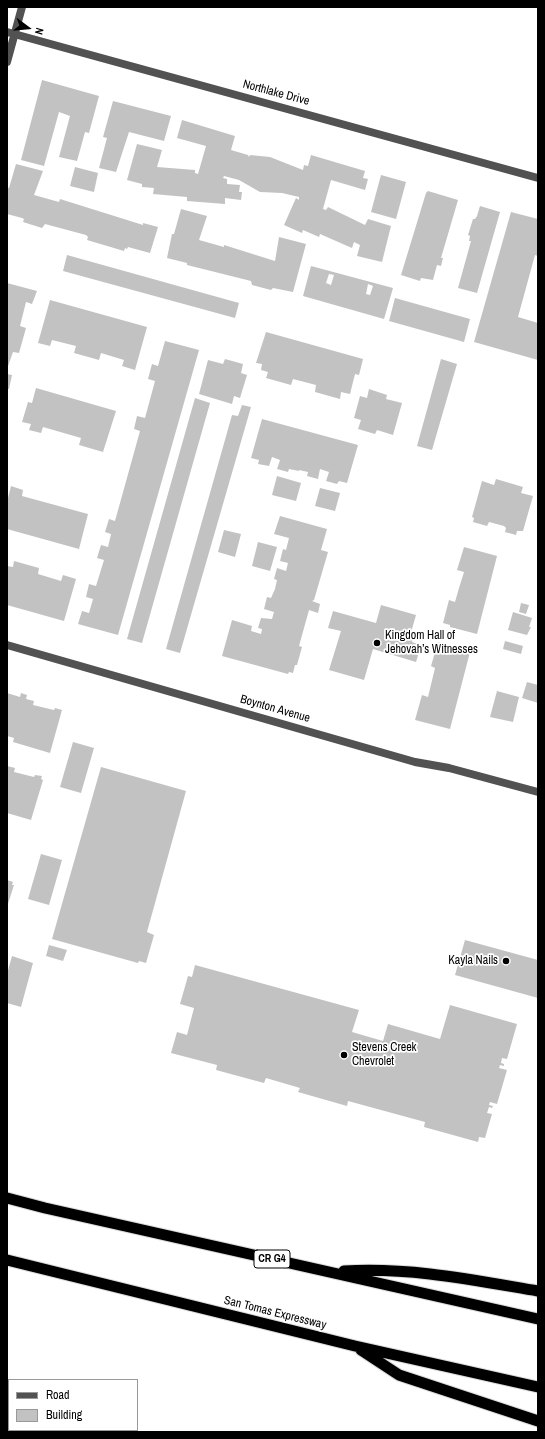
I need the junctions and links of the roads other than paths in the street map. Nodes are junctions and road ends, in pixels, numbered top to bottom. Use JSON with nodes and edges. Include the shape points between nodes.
{"nodes":[{"id":1,"x":22,"y":7,"type":"edge"},
{"id":2,"x":11,"y":33,"type":"edge"},
{"id":3,"x":7,"y":62,"type":"edge"},
{"id":4,"x":538,"y":178,"type":"edge"},
{"id":5,"x":7,"y":645,"type":"edge"},
{"id":6,"x":538,"y":792,"type":"edge"},
{"id":7,"x":7,"y":1198,"type":"edge"},
{"id":8,"x":7,"y":1260,"type":"edge"},
{"id":9,"x":330,"y":1272,"type":"junction"},
{"id":10,"x":538,"y":1290,"type":"edge"},
{"id":11,"x":538,"y":1319,"type":"edge"},
{"id":12,"x":355,"y":1346,"type":"junction"},
{"id":13,"x":538,"y":1387,"type":"edge"},
{"id":14,"x":538,"y":1421,"type":"edge"}],
"edges":[{"from":1,"to":2,"type":"street"},
{"from":2,"to":3,"type":"street"},
{"from":2,"to":4,"type":"street","name":"Northlake Drive"},
{"from":5,"to":6,"type":"street","name":"Boynton Avenue","via":[[415,762],[449,768]]},
{"from":7,"to":9,"type":"highway","number":"CR G4"},
{"from":8,"to":12,"type":"highway","name":"San Tomas Expressway"},
{"from":9,"to":10,"type":"highway","via":[[373,1269],[426,1272]]},
{"from":9,"to":11,"type":"highway","number":"CR G4"},
{"from":12,"to":13,"type":"highway","name":"San Tomas Expressway"},
{"from":12,"to":14,"type":"highway","via":[[399,1375]]}]}
